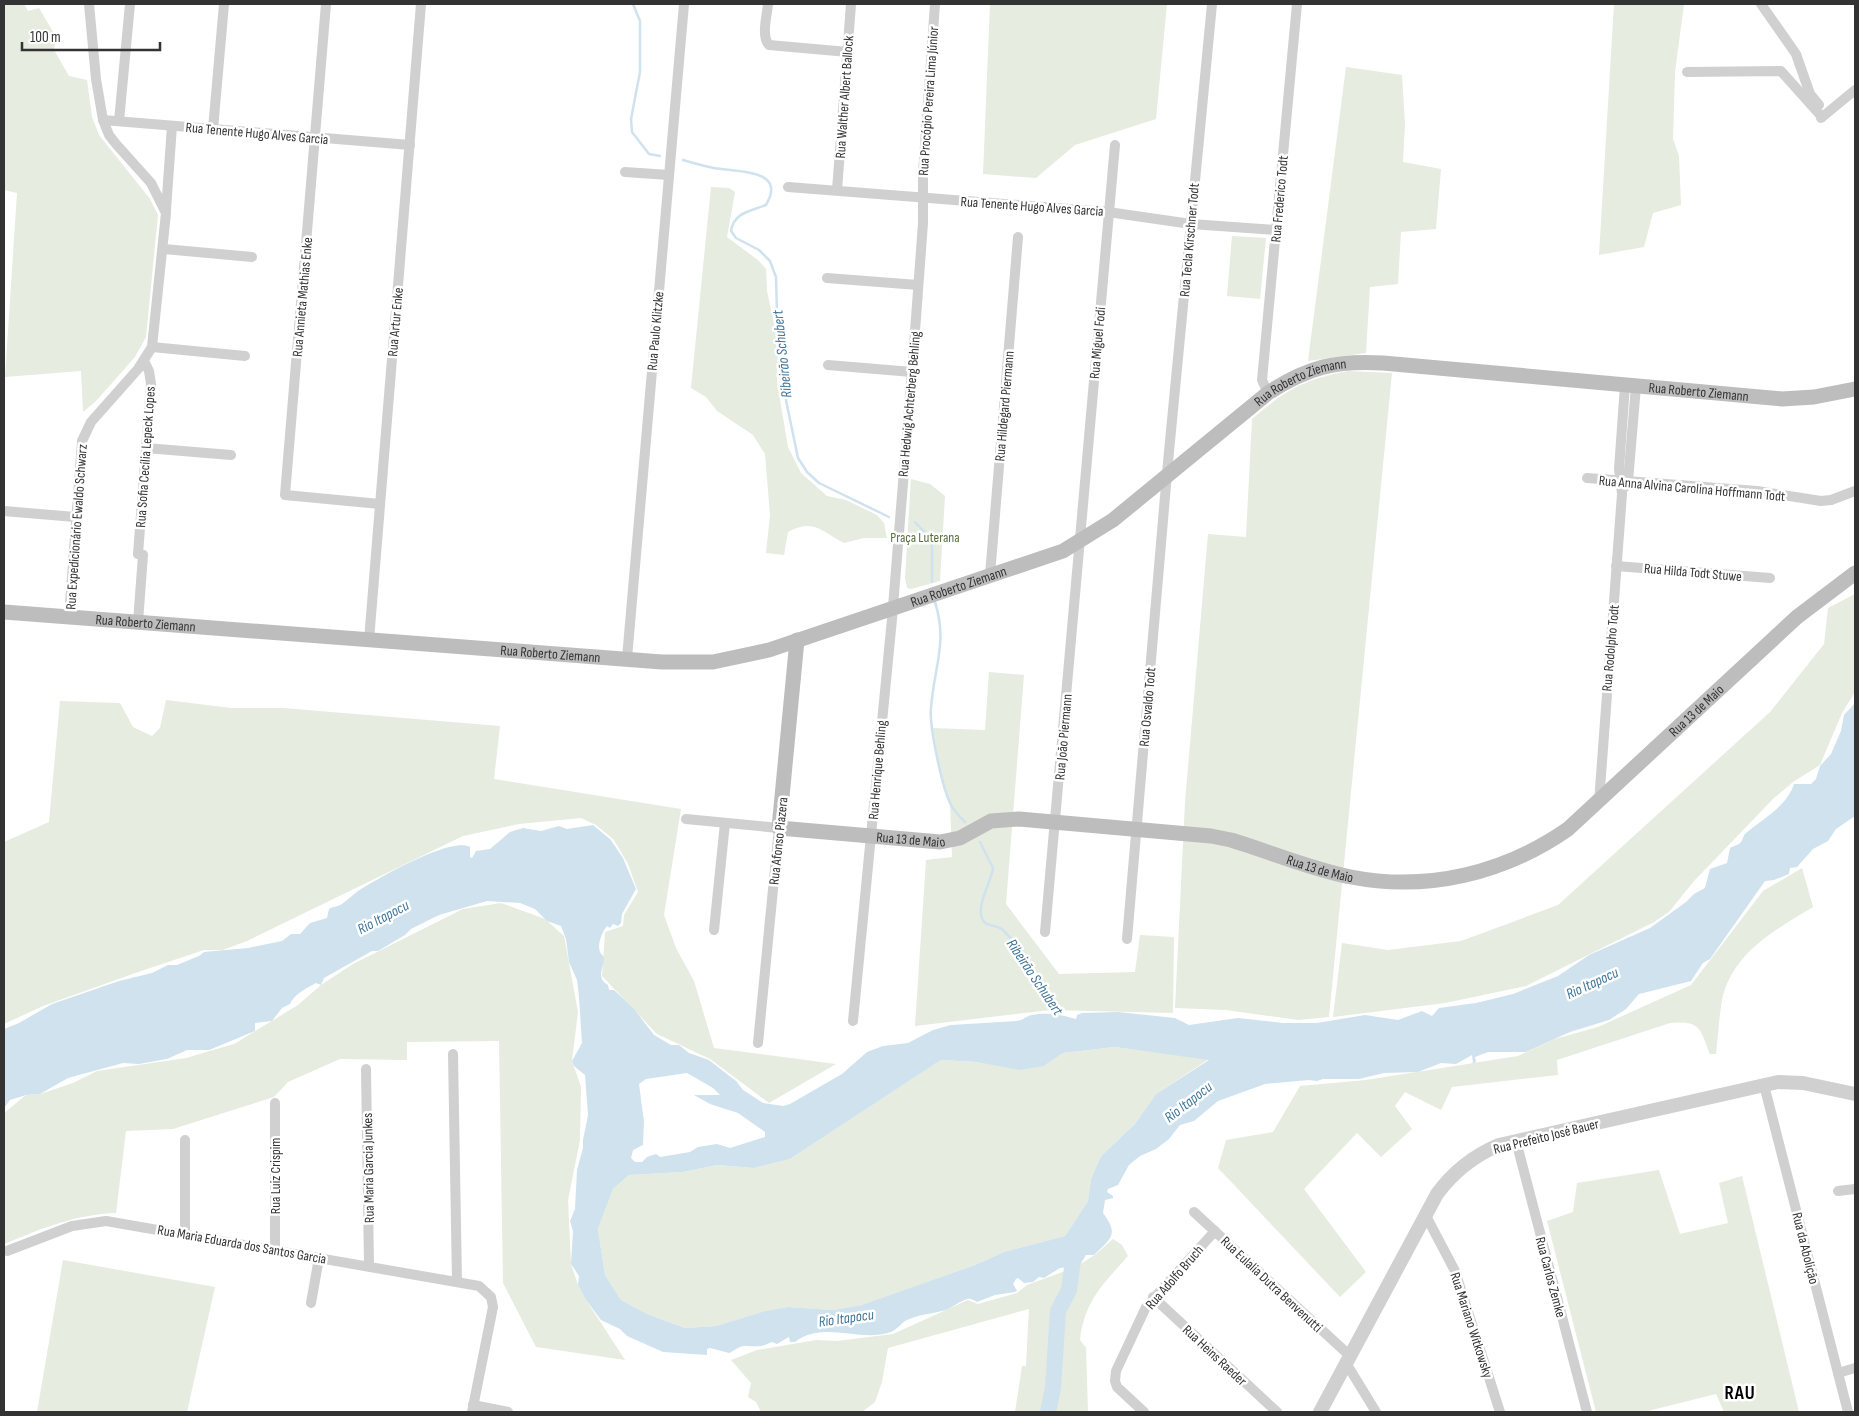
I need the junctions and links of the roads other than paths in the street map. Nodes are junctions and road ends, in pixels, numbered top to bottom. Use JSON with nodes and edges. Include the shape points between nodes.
{"nodes":[{"id":1,"x":90,"y":4,"type":"edge"},
{"id":2,"x":130,"y":4,"type":"edge"},
{"id":3,"x":224,"y":4,"type":"edge"},
{"id":4,"x":326,"y":4,"type":"edge"},
{"id":5,"x":421,"y":4,"type":"edge"},
{"id":6,"x":684,"y":4,"type":"edge"},
{"id":7,"x":768,"y":4,"type":"edge"},
{"id":8,"x":851,"y":4,"type":"edge"},
{"id":9,"x":935,"y":4,"type":"edge"},
{"id":10,"x":1212,"y":4,"type":"edge"},
{"id":11,"x":1297,"y":4,"type":"edge"},
{"id":12,"x":1761,"y":4,"type":"edge"},
{"id":13,"x":848,"y":52,"type":"junction"},
{"id":14,"x":1687,"y":72,"type":"dead end"},
{"id":15,"x":1855,"y":90,"type":"edge"},
{"id":16,"x":1823,"y":116,"type":"junction"},
{"id":17,"x":103,"y":120,"type":"junction"},
{"id":18,"x":119,"y":121,"type":"junction"},
{"id":19,"x":172,"y":126,"type":"junction"},
{"id":20,"x":213,"y":129,"type":"junction"},
{"id":21,"x":315,"y":138,"type":"junction"},
{"id":22,"x":410,"y":145,"type":"junction"},
{"id":23,"x":1115,"y":145,"type":"dead end"},
{"id":24,"x":625,"y":172,"type":"dead end"},
{"id":25,"x":669,"y":175,"type":"junction"},
{"id":26,"x":788,"y":187,"type":"dead end"},
{"id":27,"x":837,"y":190,"type":"junction"},
{"id":28,"x":923,"y":198,"type":"junction"},
{"id":29,"x":1108,"y":212,"type":"junction"},
{"id":30,"x":166,"y":213,"type":"junction"},
{"id":31,"x":1191,"y":224,"type":"junction"},
{"id":32,"x":1276,"y":230,"type":"junction"},
{"id":33,"x":1018,"y":237,"type":"dead end"},
{"id":34,"x":164,"y":248,"type":"junction"},
{"id":35,"x":252,"y":257,"type":"dead end"},
{"id":36,"x":827,"y":278,"type":"dead end"},
{"id":37,"x":918,"y":285,"type":"junction"},
{"id":38,"x":152,"y":347,"type":"junction"},
{"id":39,"x":245,"y":356,"type":"dead end"},
{"id":40,"x":144,"y":361,"type":"junction"},
{"id":41,"x":828,"y":365,"type":"dead end"},
{"id":42,"x":912,"y":372,"type":"junction"},
{"id":43,"x":1630,"y":386,"type":"junction"},
{"id":44,"x":1855,"y":389,"type":"edge"},
{"id":45,"x":1268,"y":393,"type":"junction"},
{"id":46,"x":146,"y":448,"type":"junction"},
{"id":47,"x":231,"y":455,"type":"dead end"},
{"id":48,"x":1167,"y":476,"type":"junction"},
{"id":49,"x":1587,"y":478,"type":"dead end"},
{"id":50,"x":1623,"y":481,"type":"junction"},
{"id":51,"x":1855,"y":491,"type":"edge"},
{"id":52,"x":380,"y":504,"type":"junction"},
{"id":53,"x":4,"y":511,"type":"edge"},
{"id":54,"x":74,"y":517,"type":"junction"},
{"id":55,"x":1080,"y":542,"type":"junction"},
{"id":56,"x":1616,"y":566,"type":"junction"},
{"id":57,"x":1855,"y":573,"type":"edge"},
{"id":58,"x":990,"y":575,"type":"junction"},
{"id":59,"x":1770,"y":578,"type":"dead end"},
{"id":60,"x":892,"y":609,"type":"junction"},
{"id":61,"x":4,"y":612,"type":"edge"},
{"id":62,"x":69,"y":617,"type":"junction"},
{"id":63,"x":138,"y":622,"type":"junction"},
{"id":64,"x":369,"y":640,"type":"junction"},
{"id":65,"x":798,"y":640,"type":"junction"},
{"id":66,"x":627,"y":658,"type":"junction"},
{"id":67,"x":1598,"y":802,"type":"junction"},
{"id":68,"x":686,"y":819,"type":"dead end"},
{"id":69,"x":1055,"y":822,"type":"junction"},
{"id":70,"x":728,"y":823,"type":"junction"},
{"id":71,"x":779,"y":828,"type":"junction"},
{"id":72,"x":1137,"y":829,"type":"junction"},
{"id":73,"x":871,"y":836,"type":"junction"},
{"id":74,"x":717,"y":930,"type":"dead end"},
{"id":75,"x":1045,"y":932,"type":"dead end"},
{"id":76,"x":1127,"y":939,"type":"dead end"},
{"id":77,"x":853,"y":1021,"type":"dead end"},
{"id":78,"x":758,"y":1043,"type":"dead end"},
{"id":79,"x":453,"y":1054,"type":"dead end"},
{"id":80,"x":366,"y":1069,"type":"dead end"},
{"id":81,"x":1764,"y":1085,"type":"junction"},
{"id":82,"x":1855,"y":1094,"type":"edge"},
{"id":83,"x":275,"y":1103,"type":"dead end"},
{"id":84,"x":184,"y":1140,"type":"dead end"},
{"id":85,"x":1516,"y":1142,"type":"junction"},
{"id":86,"x":1855,"y":1188,"type":"edge"},
{"id":87,"x":1838,"y":1192,"type":"dead end"},
{"id":88,"x":1194,"y":1212,"type":"dead end"},
{"id":89,"x":1425,"y":1214,"type":"junction"},
{"id":90,"x":1214,"y":1231,"type":"junction"},
{"id":91,"x":185,"y":1234,"type":"junction"},
{"id":92,"x":275,"y":1250,"type":"junction"},
{"id":93,"x":7,"y":1251,"type":"dead end"},
{"id":94,"x":319,"y":1258,"type":"junction"},
{"id":95,"x":369,"y":1266,"type":"junction"},
{"id":96,"x":457,"y":1282,"type":"junction"},
{"id":97,"x":1153,"y":1297,"type":"junction"},
{"id":98,"x":311,"y":1303,"type":"dead end"},
{"id":99,"x":1348,"y":1360,"type":"junction"},
{"id":100,"x":1855,"y":1368,"type":"edge"},
{"id":101,"x":1838,"y":1373,"type":"junction"},
{"id":102,"x":472,"y":1408,"type":"edge"},
{"id":103,"x":508,"y":1412,"type":"edge"},
{"id":104,"x":1144,"y":1412,"type":"edge"},
{"id":105,"x":1277,"y":1412,"type":"edge"},
{"id":106,"x":1320,"y":1412,"type":"edge"},
{"id":107,"x":1376,"y":1412,"type":"edge"},
{"id":108,"x":1500,"y":1412,"type":"edge"},
{"id":109,"x":1587,"y":1412,"type":"edge"},
{"id":110,"x":1848,"y":1412,"type":"edge"}],
"edges":[{"from":1,"to":17,"type":"street","name":"Rua Expedicionário Ewaldo Schwarz"},
{"from":2,"to":18,"type":"street"},
{"from":3,"to":20,"type":"street"},
{"from":4,"to":21,"type":"street","name":"Rua Annieta Mathias Enke"},
{"from":5,"to":22,"type":"street","name":"Rua Artur Enke"},
{"from":6,"to":25,"type":"street","name":"Rua Paulo Klitzke"},
{"from":7,"to":13,"type":"street","via":[[765,35],[769,46]]},
{"from":8,"to":13,"type":"street","name":"Rua Walther Albert Ballock"},
{"from":9,"to":28,"type":"street","name":"Rua Procópio Pereira Lima Júnior"},
{"from":10,"to":31,"type":"street","name":"Rua Tecla Kirschner Todt"},
{"from":11,"to":32,"type":"street","name":"Rua Frederico Todt"},
{"from":12,"to":16,"type":"street","via":[[1796,54],[1810,94]]},
{"from":13,"to":27,"type":"street","name":"Rua Walther Albert Ballock"},
{"from":14,"to":16,"type":"street","via":[[1781,71]]},
{"from":15,"to":16,"type":"street"},
{"from":17,"to":18,"type":"street","name":"Rua Tenente Hugo Alves Garcia"},
{"from":17,"to":30,"type":"street","name":"Rua Expedicionário Ewaldo Schwarz","via":[[109,135],[151,182]]},
{"from":18,"to":19,"type":"street","name":"Rua Tenente Hugo Alves Garcia"},
{"from":19,"to":20,"type":"street","name":"Rua Tenente Hugo Alves Garcia"},
{"from":19,"to":30,"type":"street"},
{"from":20,"to":21,"type":"street","name":"Rua Tenente Hugo Alves Garcia"},
{"from":21,"to":22,"type":"street","name":"Rua Tenente Hugo Alves Garcia"},
{"from":21,"to":52,"type":"street","name":"Rua Annieta Mathias Enke","via":[[285,495]]},
{"from":22,"to":52,"type":"street","name":"Rua Artur Enke"},
{"from":23,"to":29,"type":"street","name":"Rua Miguel Fodi"},
{"from":24,"to":25,"type":"street"},
{"from":25,"to":66,"type":"street","name":"Rua Paulo Klitzke"},
{"from":26,"to":27,"type":"street","name":"Rua Tenente Hugo Alves Garcia"},
{"from":27,"to":28,"type":"street","name":"Rua Tenente Hugo Alves Garcia"},
{"from":28,"to":29,"type":"street","name":"Rua Tenente Hugo Alves Garcia"},
{"from":28,"to":37,"type":"street","name":"Rua Hedwig Achterberg Behling"},
{"from":29,"to":31,"type":"street","name":"Rua Tenente Hugo Alves Garcia"},
{"from":29,"to":55,"type":"street","name":"Rua Miguel Fodi"},
{"from":30,"to":34,"type":"street","name":"Rua Expedicionário Ewaldo Schwarz"},
{"from":31,"to":32,"type":"street","name":"Rua Tenente Hugo Alves Garcia"},
{"from":31,"to":48,"type":"street","name":"Rua Tecla Kirschner Todt"},
{"from":32,"to":45,"type":"street","name":"Rua Frederico Todt","via":[[1262,380]]},
{"from":33,"to":58,"type":"street","name":"Rua Hildegard Piermann"},
{"from":34,"to":35,"type":"street"},
{"from":34,"to":38,"type":"street","name":"Rua Expedicionário Ewaldo Schwarz"},
{"from":36,"to":37,"type":"street"},
{"from":37,"to":42,"type":"street","name":"Rua Hedwig Achterberg Behling"},
{"from":38,"to":39,"type":"street"},
{"from":38,"to":40,"type":"street","name":"Rua Expedicionário Ewaldo Schwarz"},
{"from":40,"to":46,"type":"street","name":"Rua Sofia Cecília Lepeck Lopes","via":[[151,384]]},
{"from":40,"to":54,"type":"street","name":"Rua Expedicionário Ewaldo Schwarz","via":[[85,431]]},
{"from":41,"to":42,"type":"street"},
{"from":42,"to":60,"type":"street","name":"Rua Hedwig Achterberg Behling"},
{"from":43,"to":44,"type":"main road","name":"Rua Roberto Ziemann","via":[[1782,399]]},
{"from":43,"to":45,"type":"main road","name":"Rua Roberto Ziemann","via":[[1349,362],[1309,370]]},
{"from":43,"to":50,"type":"street","name":"Rua Rodolpho Todt"},
{"from":45,"to":48,"type":"main road","name":"Rua Roberto Ziemann"},
{"from":46,"to":47,"type":"street"},
{"from":46,"to":63,"type":"street","name":"Rua Sofia Cecília Lepeck Lopes","via":[[138,554],[143,555]]},
{"from":48,"to":55,"type":"main road","name":"Rua Roberto Ziemann"},
{"from":48,"to":72,"type":"street","name":"Rua Osvaldo Todt"},
{"from":49,"to":50,"type":"street","name":"Rua Anna Alvina Carolina Hoffmann Todt"},
{"from":50,"to":51,"type":"street","name":"Rua Anna Alvina Carolina Hoffmann Todt","via":[[1757,491],[1821,501]]},
{"from":50,"to":56,"type":"street","name":"Rua Rodolpho Todt"},
{"from":52,"to":64,"type":"street","name":"Rua Artur Enke"},
{"from":53,"to":54,"type":"street"},
{"from":54,"to":62,"type":"street","name":"Rua Expedicionário Ewaldo Schwarz"},
{"from":55,"to":58,"type":"main road","name":"Rua Roberto Ziemann"},
{"from":55,"to":69,"type":"street","name":"Rua João Piermann"},
{"from":56,"to":59,"type":"street","name":"Rua Hilda Todt Stuwe"},
{"from":56,"to":67,"type":"street","name":"Rua Rodolpho Todt"},
{"from":57,"to":67,"type":"main road","name":"Rua 13 de Maio","via":[[1797,617]]},
{"from":58,"to":60,"type":"main road","name":"Rua Roberto Ziemann"},
{"from":60,"to":65,"type":"main road","name":"Rua Roberto Ziemann"},
{"from":60,"to":73,"type":"street","name":"Rua Henrique Behling"},
{"from":61,"to":62,"type":"main road","name":"Rua Roberto Ziemann"},
{"from":62,"to":63,"type":"main road","name":"Rua Roberto Ziemann"},
{"from":63,"to":64,"type":"main road","name":"Rua Roberto Ziemann"},
{"from":64,"to":66,"type":"main road","name":"Rua Roberto Ziemann"},
{"from":65,"to":66,"type":"main road","name":"Rua Roberto Ziemann","via":[[713,662]]},
{"from":65,"to":71,"type":"main road","name":"Rua Afonso Piazera"},
{"from":67,"to":72,"type":"main road","name":"Rua 13 de Maio","via":[[1560,835],[1517,858],[1461,877],[1420,882],[1350,876],[1221,838]]},
{"from":68,"to":70,"type":"street","name":"Rua 13 de Maio"},
{"from":69,"to":72,"type":"main road","name":"Rua 13 de Maio"},
{"from":69,"to":73,"type":"main road","name":"Rua 13 de Maio","via":[[998,819],[960,838],[940,842]]},
{"from":69,"to":75,"type":"street","name":"Rua João Piermann"},
{"from":70,"to":71,"type":"street","name":"Rua 13 de Maio"},
{"from":70,"to":74,"type":"street"},
{"from":71,"to":73,"type":"main road","name":"Rua 13 de Maio"},
{"from":71,"to":78,"type":"street","name":"Rua Afonso Piazera"},
{"from":72,"to":76,"type":"street","name":"Rua Osvaldo Todt"},
{"from":73,"to":77,"type":"street","name":"Rua Henrique Behling"},
{"from":79,"to":96,"type":"street"},
{"from":80,"to":95,"type":"street","name":"Rua Maria Garcia Junkes"},
{"from":81,"to":82,"type":"street","name":"Rua Prefeito José Bauer","via":[[1804,1083]]},
{"from":81,"to":85,"type":"street","name":"Rua Prefeito José Bauer"},
{"from":81,"to":101,"type":"street","name":"Rua da Abolição"},
{"from":83,"to":92,"type":"street","name":"Rua Luiz Crispim"},
{"from":84,"to":91,"type":"street"},
{"from":85,"to":89,"type":"street","name":"Rua Prefeito José Bauer","via":[[1487,1150],[1458,1169]]},
{"from":85,"to":109,"type":"street","name":"Rua Carlos Zemke"},
{"from":86,"to":87,"type":"street"},
{"from":88,"to":90,"type":"street","name":"Rua Eulalia Dutra Benvenutti"},
{"from":89,"to":99,"type":"street","name":"Rua Prefeito José Bauer"},
{"from":89,"to":108,"type":"street","name":"Rua Mariano Witkowsky","via":[[1455,1271]]},
{"from":90,"to":97,"type":"street","name":"Rua Adolfo Bruch"},
{"from":90,"to":99,"type":"street","name":"Rua Eulalia Dutra Benvenutti"},
{"from":91,"to":92,"type":"street","name":"Rua Maria Eduarda dos Santos Garcia"},
{"from":91,"to":93,"type":"street","name":"Rua Maria Eduarda dos Santos Garcia","via":[[92,1221]]},
{"from":92,"to":94,"type":"street","name":"Rua Maria Eduarda dos Santos Garcia"},
{"from":94,"to":95,"type":"street","name":"Rua Maria Eduarda dos Santos Garcia"},
{"from":94,"to":98,"type":"street"},
{"from":95,"to":96,"type":"street","name":"Rua Maria Eduarda dos Santos Garcia"},
{"from":96,"to":102,"type":"street","name":"Rua Maria Eduarda dos Santos Garcia","via":[[479,1286],[491,1297],[493,1306]]},
{"from":97,"to":104,"type":"street","name":"Rua Adolfo Bruch","via":[[1139,1320],[1116,1371],[1115,1381]]},
{"from":97,"to":105,"type":"street","name":"Rua Heins Raeder"},
{"from":99,"to":106,"type":"street","name":"Rua Prefeito José Bauer"},
{"from":99,"to":107,"type":"street","name":"Rua Eulalia Dutra Benvenutti"},
{"from":100,"to":101,"type":"street"},
{"from":101,"to":110,"type":"street","name":"Rua da Abolição"},
{"from":102,"to":103,"type":"street"}]}
